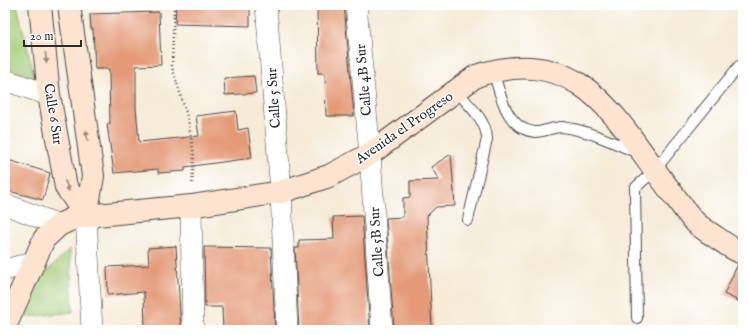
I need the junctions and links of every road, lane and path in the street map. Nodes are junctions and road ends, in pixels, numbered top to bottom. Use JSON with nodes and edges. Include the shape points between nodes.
{"nodes":[{"id":1,"x":40,"y":5,"type":"edge"},
{"id":2,"x":69,"y":5,"type":"edge"},
{"id":3,"x":174,"y":5,"type":"edge"},
{"id":4,"x":266,"y":5,"type":"edge"},
{"id":5,"x":356,"y":5,"type":"edge"},
{"id":6,"x":739,"y":66,"type":"dead end"},
{"id":7,"x":493,"y":70,"type":"junction"},
{"id":8,"x":5,"y":80,"type":"edge"},
{"id":9,"x":456,"y":90,"type":"junction"},
{"id":10,"x":49,"y":95,"type":"junction"},
{"id":11,"x":370,"y":154,"type":"junction"},
{"id":12,"x":648,"y":163,"type":"junction"},
{"id":13,"x":281,"y":192,"type":"junction"},
{"id":14,"x":5,"y":204,"type":"edge"},
{"id":15,"x":191,"y":206,"type":"junction"},
{"id":16,"x":86,"y":216,"type":"junction"},
{"id":17,"x":468,"y":220,"type":"dead end"},
{"id":18,"x":59,"y":225,"type":"junction"},
{"id":19,"x":743,"y":253,"type":"edge"},
{"id":20,"x":33,"y":262,"type":"junction"},
{"id":21,"x":5,"y":270,"type":"edge"},
{"id":22,"x":637,"y":318,"type":"dead end"},
{"id":23,"x":5,"y":327,"type":"edge"},
{"id":24,"x":92,"y":330,"type":"edge"},
{"id":25,"x":193,"y":330,"type":"edge"},
{"id":26,"x":287,"y":330,"type":"edge"},
{"id":27,"x":382,"y":330,"type":"edge"}],
"edges":[{"from":1,"to":10,"type":"main road","name":"Calle 6 Sur","one_way":true},
{"from":16,"to":2,"type":"main road","name":"Calle 6 Sur","one_way":true,"via":[[93,176]]},
{"from":3,"to":15,"type":"path","via":[[172,67],[188,119],[194,156]]},
{"from":4,"to":13,"type":"street","name":"Calle 5 Sur"},
{"from":5,"to":11,"type":"street","name":"Calle 4B Sur"},
{"from":6,"to":12,"type":"lane"},
{"from":7,"to":9,"type":"main road","name":"Avenida el Progreso","via":[[476,76]]},
{"from":7,"to":12,"type":"main road","name":"Avenida el Progreso","via":[[533,68],[558,73],[580,83],[611,110]]},
{"from":7,"to":12,"type":"lane","via":[[502,102],[517,126],[537,132],[561,127],[585,132]]},
{"from":8,"to":10,"type":"street"},
{"from":9,"to":11,"type":"main road","name":"Avenida el Progreso"},
{"from":9,"to":17,"type":"lane","via":[[487,131]]},
{"from":10,"to":16,"type":"main road","name":"Calle 6 Sur","one_way":true,"via":[[66,187]]},
{"from":11,"to":13,"type":"main road","name":"Avenida el Progreso","via":[[329,176]]},
{"from":11,"to":27,"type":"street","name":"Calle 5B Sur"},
{"from":12,"to":19,"type":"main road","name":"Avenida el Progreso","via":[[695,223]]},
{"from":12,"to":22,"type":"lane","via":[[635,188]]},
{"from":13,"to":15,"type":"main road","name":"Avenida el Progreso"},
{"from":13,"to":26,"type":"street","name":"Calle 5 Sur"},
{"from":14,"to":18,"type":"street"},
{"from":15,"to":16,"type":"main road","name":"Avenida el Progreso"},
{"from":15,"to":25,"type":"street"},
{"from":16,"to":18,"type":"main road","name":"Avenida el Progreso"},
{"from":16,"to":24,"type":"street","name":"Calle 6 Sur"},
{"from":18,"to":20,"type":"main road","name":"Avenida el Progreso","via":[[44,239]]},
{"from":20,"to":21,"type":"street"},
{"from":20,"to":23,"type":"main road","name":"Avenida el Progreso"}]}
